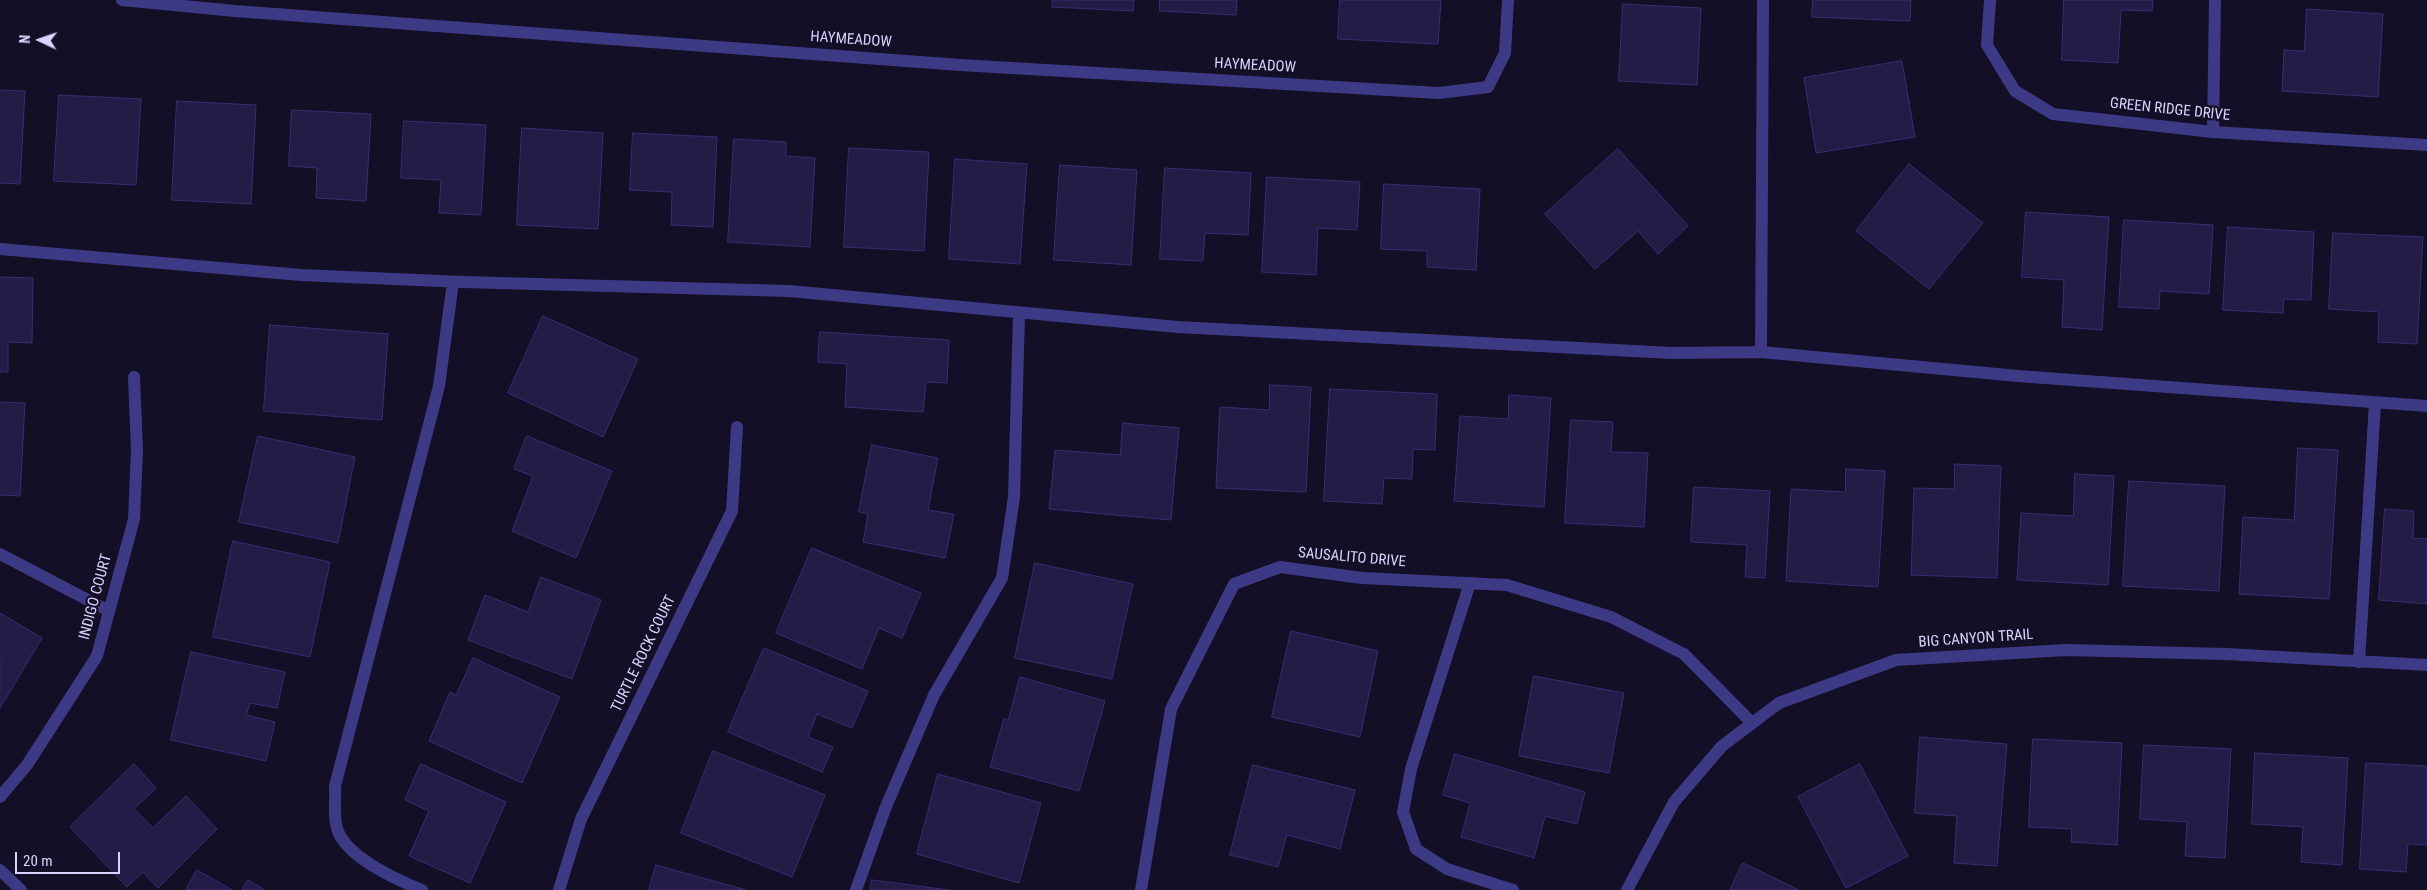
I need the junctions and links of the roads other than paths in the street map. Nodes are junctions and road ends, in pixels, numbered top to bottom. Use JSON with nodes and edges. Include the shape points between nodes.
{"nodes":[{"id":1,"x":122,"y":0,"type":"edge"},
{"id":2,"x":1508,"y":0,"type":"edge"},
{"id":3,"x":1763,"y":0,"type":"edge"},
{"id":4,"x":1990,"y":0,"type":"edge"},
{"id":5,"x":2215,"y":0,"type":"edge"},
{"id":6,"x":2213,"y":132,"type":"junction"},
{"id":7,"x":2427,"y":146,"type":"edge"},
{"id":8,"x":0,"y":249,"type":"edge"},
{"id":9,"x":453,"y":282,"type":"junction"},
{"id":10,"x":1019,"y":314,"type":"junction"},
{"id":11,"x":1761,"y":352,"type":"junction"},
{"id":12,"x":134,"y":377,"type":"dead end"},
{"id":13,"x":2375,"y":403,"type":"junction"},
{"id":14,"x":2427,"y":406,"type":"edge"},
{"id":15,"x":737,"y":427,"type":"dead end"},
{"id":16,"x":0,"y":554,"type":"edge"},
{"id":17,"x":1470,"y":583,"type":"junction"},
{"id":18,"x":109,"y":611,"type":"junction"},
{"id":19,"x":2359,"y":662,"type":"junction"},
{"id":20,"x":2427,"y":665,"type":"edge"},
{"id":21,"x":1752,"y":722,"type":"junction"},
{"id":22,"x":0,"y":796,"type":"edge"},
{"id":23,"x":0,"y":870,"type":"edge"},
{"id":24,"x":21,"y":890,"type":"edge"},
{"id":25,"x":422,"y":890,"type":"edge"},
{"id":26,"x":559,"y":890,"type":"edge"},
{"id":27,"x":856,"y":890,"type":"edge"},
{"id":28,"x":1141,"y":890,"type":"edge"},
{"id":29,"x":1513,"y":890,"type":"edge"},
{"id":30,"x":1627,"y":890,"type":"edge"}],
"edges":[{"from":1,"to":2,"type":"street","name":"HAYMEADOW","via":[[960,65],[1438,93],[1488,87],[1505,53]]},
{"from":3,"to":11,"type":"street"},
{"from":4,"to":6,"type":"street","name":"GREEN RIDGE DRIVE","via":[[1987,45],[2015,90],[2053,114]]},
{"from":5,"to":6,"type":"street"},
{"from":6,"to":7,"type":"street","name":"GREEN RIDGE DRIVE"},
{"from":8,"to":9,"type":"street","via":[[301,275]]},
{"from":9,"to":10,"type":"street","via":[[789,291]]},
{"from":9,"to":25,"type":"street","via":[[439,386],[335,786],[337,829],[354,854],[399,881]]},
{"from":10,"to":11,"type":"street","via":[[1420,341],[1672,352]]},
{"from":10,"to":27,"type":"street","via":[[1014,497],[1002,578],[934,695],[885,809]]},
{"from":11,"to":13,"type":"street","via":[[2018,376]]},
{"from":12,"to":18,"type":"street","name":"INDIGO COURT","via":[[137,450],[134,519]]},
{"from":13,"to":14,"type":"street"},
{"from":13,"to":19,"type":"street"},
{"from":15,"to":26,"type":"street","name":"TURTLE ROCK COURT","via":[[732,511],[582,819]]},
{"from":16,"to":18,"type":"street"},
{"from":17,"to":21,"type":"street","name":"SAUSALITO DRIVE","via":[[1507,585],[1611,617],[1684,654]]},
{"from":17,"to":28,"type":"street","name":"SAUSALITO DRIVE","via":[[1362,578],[1280,568],[1234,584],[1171,709]]},
{"from":17,"to":29,"type":"street","via":[[1411,769],[1403,812],[1416,849],[1446,870]]},
{"from":18,"to":22,"type":"street","name":"INDIGO COURT","via":[[97,656],[27,766]]},
{"from":19,"to":20,"type":"street","name":"BIG CANYON TRAIL"},
{"from":19,"to":21,"type":"street","name":"BIG CANYON TRAIL","via":[[2226,654],[2066,650],[1896,660],[1779,703]]},
{"from":21,"to":30,"type":"street","name":"BIG CANYON TRAIL","via":[[1722,746],[1674,802]]},
{"from":23,"to":24,"type":"street"}]}
